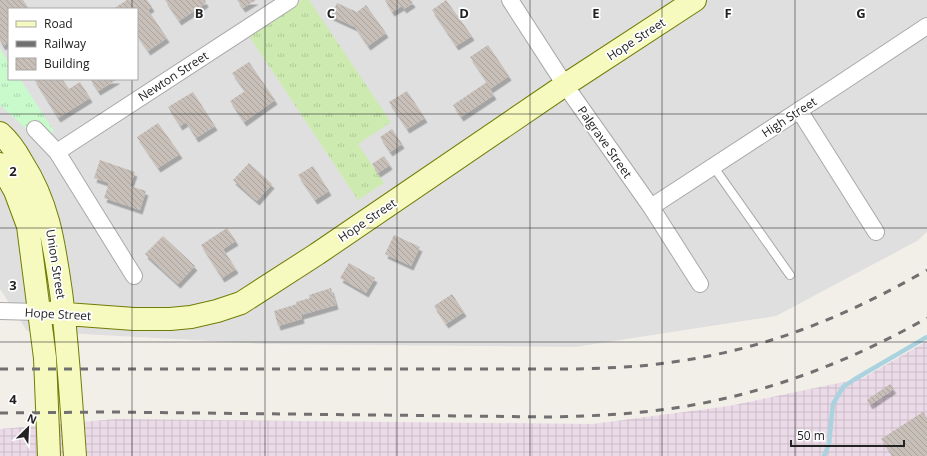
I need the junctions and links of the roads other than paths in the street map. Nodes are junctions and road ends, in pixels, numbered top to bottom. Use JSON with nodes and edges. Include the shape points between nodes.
{"nodes":[{"id":1,"x":290,"y":0,"type":"edge"},
{"id":2,"x":510,"y":0,"type":"edge"},
{"id":3,"x":694,"y":0,"type":"edge"},
{"id":4,"x":927,"y":26,"type":"edge"},
{"id":5,"x":565,"y":85,"type":"junction"},
{"id":6,"x":799,"y":110,"type":"junction"},
{"id":7,"x":35,"y":129,"type":"dead end"},
{"id":8,"x":0,"y":133,"type":"edge"},
{"id":9,"x":57,"y":152,"type":"junction"},
{"id":10,"x":0,"y":164,"type":"edge"},
{"id":11,"x":713,"y":166,"type":"junction"},
{"id":12,"x":651,"y":207,"type":"junction"},
{"id":13,"x":876,"y":232,"type":"dead end"},
{"id":14,"x":790,"y":275,"type":"dead end"},
{"id":15,"x":134,"y":276,"type":"dead end"},
{"id":16,"x":700,"y":284,"type":"dead end"},
{"id":17,"x":0,"y":311,"type":"edge"},
{"id":18,"x":39,"y":312,"type":"junction"},
{"id":19,"x":64,"y":314,"type":"junction"},
{"id":20,"x":49,"y":456,"type":"edge"},
{"id":21,"x":74,"y":456,"type":"edge"}],
"edges":[{"from":1,"to":9,"type":"street","name":"Newton Street"},
{"from":2,"to":5,"type":"street","name":"Palgrave Street"},
{"from":3,"to":5,"type":"street","name":"Hope Street"},
{"from":4,"to":6,"type":"street","name":"High Street"},
{"from":5,"to":12,"type":"street","name":"Palgrave Street"},
{"from":5,"to":19,"type":"street","name":"Hope Street","via":[[324,250],[241,303],[191,317],[170,319]]},
{"from":6,"to":11,"type":"street","name":"High Street"},
{"from":6,"to":13,"type":"street"},
{"from":7,"to":9,"type":"street"},
{"from":8,"to":19,"type":"street","name":"Union Street","via":[[15,149],[32,178],[47,215],[55,248]]},
{"from":9,"to":15,"type":"street"},
{"from":10,"to":18,"type":"street","name":"Union Street","via":[[16,191],[28,226]]},
{"from":11,"to":12,"type":"street","name":"High Street"},
{"from":11,"to":14,"type":"lane"},
{"from":12,"to":16,"type":"street","name":"Palgrave Street"},
{"from":17,"to":18,"type":"street","name":"Hope Street"},
{"from":18,"to":19,"type":"street","name":"Hope Street"},
{"from":18,"to":20,"type":"street","name":"Union Street","via":[[45,358]]},
{"from":19,"to":21,"type":"street","name":"Union Street"}]}
